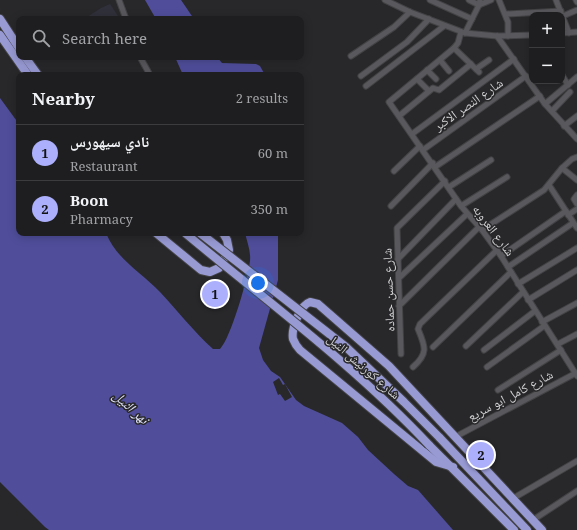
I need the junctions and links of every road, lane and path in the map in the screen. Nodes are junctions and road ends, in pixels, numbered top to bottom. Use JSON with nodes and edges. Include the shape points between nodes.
{"nodes":[{"id":1,"x":119,"y":0,"type":"edge"},
{"id":2,"x":386,"y":0,"type":"edge"},
{"id":3,"x":430,"y":0,"type":"edge"},
{"id":4,"x":469,"y":0,"type":"edge"},
{"id":5,"x":490,"y":0,"type":"edge"},
{"id":6,"x":500,"y":0,"type":"edge"},
{"id":7,"x":556,"y":0,"type":"edge"},
{"id":8,"x":479,"y":3,"type":"edge"},
{"id":9,"x":577,"y":10,"type":"edge"},
{"id":10,"x":410,"y":12,"type":"junction"},
{"id":11,"x":562,"y":12,"type":"edge"},
{"id":12,"x":565,"y":12,"type":"edge"},
{"id":13,"x":506,"y":14,"type":"junction"},
{"id":14,"x":529,"y":14,"type":"edge"},
{"id":15,"x":125,"y":16,"type":"edge"},
{"id":16,"x":0,"y":19,"type":"edge"},
{"id":17,"x":472,"y":19,"type":"junction"},
{"id":18,"x":428,"y":20,"type":"junction"},
{"id":19,"x":565,"y":22,"type":"edge"},
{"id":20,"x":444,"y":26,"type":"junction"},
{"id":21,"x":577,"y":32,"type":"edge"},
{"id":22,"x":463,"y":33,"type":"junction"},
{"id":23,"x":565,"y":33,"type":"edge"},
{"id":24,"x":569,"y":33,"type":"junction"},
{"id":25,"x":0,"y":35,"type":"edge"},
{"id":26,"x":529,"y":35,"type":"edge"},
{"id":27,"x":497,"y":36,"type":"junction"},
{"id":28,"x":508,"y":36,"type":"junction"},
{"id":29,"x":16,"y":43,"type":"edge"},
{"id":30,"x":454,"y":48,"type":"junction"},
{"id":31,"x":351,"y":56,"type":"dead end"},
{"id":32,"x":16,"y":58,"type":"edge"},
{"id":33,"x":514,"y":59,"type":"junction"},
{"id":34,"x":17,"y":60,"type":"edge"},
{"id":35,"x":27,"y":60,"type":"edge"},
{"id":36,"x":142,"y":60,"type":"edge"},
{"id":37,"x":440,"y":60,"type":"junction"},
{"id":38,"x":488,"y":60,"type":"dead end"},
{"id":39,"x":471,"y":64,"type":"junction"},
{"id":40,"x":427,"y":70,"type":"junction"},
{"id":41,"x":449,"y":71,"type":"dead end"},
{"id":42,"x":25,"y":72,"type":"edge"},
{"id":43,"x":36,"y":72,"type":"edge"},
{"id":44,"x":148,"y":72,"type":"edge"},
{"id":45,"x":361,"y":76,"type":"dead end"},
{"id":46,"x":526,"y":76,"type":"junction"},
{"id":47,"x":577,"y":78,"type":"edge"},
{"id":48,"x":417,"y":79,"type":"junction"},
{"id":49,"x":436,"y":79,"type":"dead end"},
{"id":50,"x":565,"y":80,"type":"edge"},
{"id":51,"x":568,"y":85,"type":"junction"},
{"id":52,"x":366,"y":86,"type":"dead end"},
{"id":53,"x":429,"y":91,"type":"junction"},
{"id":54,"x":570,"y":92,"type":"dead end"},
{"id":55,"x":540,"y":96,"type":"junction"},
{"id":56,"x":546,"y":104,"type":"junction"},
{"id":57,"x":552,"y":112,"type":"junction"},
{"id":58,"x":399,"y":116,"type":"junction"},
{"id":59,"x":577,"y":116,"type":"edge"},
{"id":60,"x":564,"y":126,"type":"junction"},
{"id":61,"x":412,"y":134,"type":"junction"},
{"id":62,"x":577,"y":139,"type":"edge"},
{"id":63,"x":422,"y":148,"type":"junction"},
{"id":64,"x":577,"y":158,"type":"edge"},
{"id":65,"x":491,"y":160,"type":"dead end"},
{"id":66,"x":434,"y":165,"type":"junction"},
{"id":67,"x":562,"y":168,"type":"junction"},
{"id":68,"x":394,"y":171,"type":"dead end"},
{"id":69,"x":507,"y":177,"type":"dead end"},
{"id":70,"x":577,"y":180,"type":"edge"},
{"id":71,"x":445,"y":181,"type":"junction"},
{"id":72,"x":549,"y":185,"type":"junction"},
{"id":73,"x":449,"y":187,"type":"junction"},
{"id":74,"x":577,"y":195,"type":"edge"},
{"id":75,"x":456,"y":199,"type":"junction"},
{"id":76,"x":577,"y":204,"type":"edge"},
{"id":77,"x":391,"y":206,"type":"dead end"},
{"id":78,"x":461,"y":206,"type":"junction"},
{"id":79,"x":577,"y":208,"type":"edge"},
{"id":80,"x":567,"y":213,"type":"junction"},
{"id":81,"x":468,"y":214,"type":"junction"},
{"id":82,"x":573,"y":223,"type":"junction"},
{"id":83,"x":481,"y":228,"type":"junction"},
{"id":84,"x":577,"y":228,"type":"edge"},
{"id":85,"x":160,"y":236,"type":"edge"},
{"id":86,"x":190,"y":236,"type":"edge"},
{"id":87,"x":204,"y":236,"type":"edge"},
{"id":88,"x":225,"y":236,"type":"edge"},
{"id":89,"x":577,"y":248,"type":"edge"},
{"id":90,"x":497,"y":250,"type":"junction"},
{"id":91,"x":501,"y":256,"type":"junction"},
{"id":92,"x":398,"y":259,"type":"junction"},
{"id":93,"x":508,"y":267,"type":"junction"},
{"id":94,"x":577,"y":270,"type":"edge"},
{"id":95,"x":511,"y":272,"type":"junction"},
{"id":96,"x":399,"y":278,"type":"junction"},
{"id":97,"x":518,"y":284,"type":"junction"},
{"id":98,"x":523,"y":292,"type":"junction"},
{"id":99,"x":528,"y":300,"type":"junction"},
{"id":100,"x":577,"y":303,"type":"edge"},
{"id":101,"x":399,"y":306,"type":"junction"},
{"id":102,"x":535,"y":311,"type":"junction"},
{"id":103,"x":543,"y":324,"type":"junction"},
{"id":104,"x":577,"y":334,"type":"edge"},
{"id":105,"x":558,"y":344,"type":"junction"},
{"id":106,"x":466,"y":346,"type":"dead end"},
{"id":107,"x":432,"y":347,"type":"dead end"},
{"id":108,"x":484,"y":350,"type":"dead end"},
{"id":109,"x":561,"y":350,"type":"junction"},
{"id":110,"x":400,"y":354,"type":"dead end"},
{"id":111,"x":575,"y":366,"type":"edge"},
{"id":112,"x":413,"y":367,"type":"dead end"},
{"id":113,"x":487,"y":368,"type":"dead end"},
{"id":114,"x":576,"y":375,"type":"edge"},
{"id":115,"x":498,"y":390,"type":"dead end"},
{"id":116,"x":455,"y":437,"type":"junction"},
{"id":117,"x":577,"y":461,"type":"edge"},
{"id":118,"x":452,"y":467,"type":"junction"},
{"id":119,"x":577,"y":491,"type":"edge"},
{"id":120,"x":512,"y":499,"type":"junction"},
{"id":121,"x":506,"y":509,"type":"junction"},
{"id":122,"x":524,"y":511,"type":"junction"},
{"id":123,"x":533,"y":520,"type":"junction"},
{"id":124,"x":514,"y":530,"type":"edge"},
{"id":125,"x":527,"y":530,"type":"edge"},
{"id":126,"x":542,"y":530,"type":"edge"}],
"edges":[{"from":1,"to":15,"type":"street"},
{"from":2,"to":10,"type":"street"},
{"from":3,"to":17,"type":"street"},
{"from":4,"to":8,"type":"street"},
{"from":5,"to":8,"type":"street"},
{"from":6,"to":13,"type":"street"},
{"from":7,"to":11,"type":"street"},
{"from":8,"to":17,"type":"street"},
{"from":9,"to":12,"type":"street"},
{"from":10,"to":18,"type":"street"},
{"from":10,"to":31,"type":"street","via":[[394,27]]},
{"from":13,"to":14,"type":"street"},
{"from":13,"to":28,"type":"street"},
{"from":16,"to":29,"type":"highway"},
{"from":17,"to":22,"type":"street"},
{"from":18,"to":20,"type":"street"},
{"from":18,"to":45,"type":"street","via":[[407,42]]},
{"from":19,"to":24,"type":"street"},
{"from":20,"to":22,"type":"street"},
{"from":20,"to":52,"type":"street"},
{"from":21,"to":24,"type":"street"},
{"from":22,"to":27,"type":"street"},
{"from":22,"to":30,"type":"street"},
{"from":23,"to":24,"type":"street"},
{"from":25,"to":32,"type":"highway"},
{"from":26,"to":28,"type":"street"},
{"from":27,"to":28,"type":"street"},
{"from":27,"to":33,"type":"street"},
{"from":30,"to":37,"type":"street"},
{"from":30,"to":39,"type":"street"},
{"from":33,"to":46,"type":"street"},
{"from":33,"to":61,"type":"street"},
{"from":34,"to":42,"type":"highway"},
{"from":35,"to":43,"type":"highway"},
{"from":36,"to":44,"type":"street"},
{"from":37,"to":40,"type":"street"},
{"from":37,"to":41,"type":"street"},
{"from":38,"to":39,"type":"street","via":[[478,70]]},
{"from":39,"to":53,"type":"street","via":[[439,90],[434,88]]},
{"from":40,"to":48,"type":"street"},
{"from":40,"to":49,"type":"street"},
{"from":46,"to":55,"type":"street"},
{"from":46,"to":63,"type":"street","name":"شارع النصر الاكبر"},
{"from":47,"to":51,"type":"street"},
{"from":48,"to":53,"type":"street"},
{"from":48,"to":58,"type":"street","name":"شارع العروبه","via":[[389,102]]},
{"from":50,"to":51,"type":"street"},
{"from":51,"to":56,"type":"street"},
{"from":53,"to":58,"type":"street"},
{"from":54,"to":57,"type":"street"},
{"from":55,"to":56,"type":"street"},
{"from":55,"to":66,"type":"street"},
{"from":56,"to":57,"type":"street"},
{"from":57,"to":60,"type":"street"},
{"from":58,"to":61,"type":"street","name":"شارع العروبه"},
{"from":59,"to":60,"type":"street"},
{"from":60,"to":62,"type":"street"},
{"from":61,"to":63,"type":"street","name":"شارع العروبه"},
{"from":63,"to":66,"type":"street","name":"شارع العروبه"},
{"from":63,"to":68,"type":"street","name":"شارع النصر الاكبر"},
{"from":64,"to":67,"type":"street"},
{"from":65,"to":73,"type":"street"},
{"from":66,"to":71,"type":"street","name":"شارع العروبه"},
{"from":66,"to":77,"type":"street"},
{"from":67,"to":70,"type":"street"},
{"from":67,"to":72,"type":"street"},
{"from":69,"to":78,"type":"street"},
{"from":71,"to":73,"type":"street","name":"شارع العروبه"},
{"from":71,"to":92,"type":"street","name":"شارع حسن حماده","via":[[399,225]]},
{"from":72,"to":80,"type":"street"},
{"from":72,"to":83,"type":"street"},
{"from":73,"to":75,"type":"street","name":"شارع العروبه"},
{"from":74,"to":76,"type":"street","via":[[574,199]]},
{"from":75,"to":78,"type":"street","name":"شارع العروبه"},
{"from":75,"to":92,"type":"street"},
{"from":78,"to":81,"type":"street","name":"شارع العروبه"},
{"from":79,"to":80,"type":"street"},
{"from":80,"to":82,"type":"street"},
{"from":80,"to":91,"type":"street"},
{"from":81,"to":83,"type":"street","name":"شارع العروبه"},
{"from":81,"to":96,"type":"street"},
{"from":82,"to":84,"type":"street"},
{"from":82,"to":93,"type":"street"},
{"from":83,"to":90,"type":"street","name":"شارع العروبه"},
{"from":83,"to":101,"type":"street"},
{"from":85,"to":88,"type":"highway","via":[[201,270],[210,272],[220,268],[229,250]]},
{"from":86,"to":118,"type":"highway","name":"شارع كورنيش النيل","bridge":true,"via":[[362,378]]},
{"from":87,"to":121,"type":"highway","name":"شارع كورنيش النيل","bridge":true,"via":[[346,347],[439,437]]},
{"from":89,"to":97,"type":"street"},
{"from":90,"to":91,"type":"street","name":"شارع العروبه"},
{"from":90,"to":112,"type":"street","via":[[420,324],[418,329],[424,341],[424,354]]},
{"from":91,"to":93,"type":"street","name":"شارع العروبه"},
{"from":92,"to":96,"type":"street","name":"شارع حسن حماده"},
{"from":93,"to":95,"type":"street","name":"شارع العروبه"},
{"from":94,"to":99,"type":"street"},
{"from":95,"to":97,"type":"street","name":"شارع العروبه"},
{"from":95,"to":107,"type":"street"},
{"from":96,"to":101,"type":"street","name":"شارع حسن حماده"},
{"from":97,"to":98,"type":"street","name":"شارع العروبه"},
{"from":98,"to":99,"type":"street","name":"شارع العروبه"},
{"from":98,"to":106,"type":"street"},
{"from":99,"to":102,"type":"street","name":"شارع العروبه"},
{"from":100,"to":103,"type":"street"},
{"from":101,"to":110,"type":"street","name":"شارع حسن حماده"},
{"from":102,"to":103,"type":"street","name":"شارع العروبه"},
{"from":102,"to":108,"type":"street"},
{"from":103,"to":105,"type":"street","name":"شارع العروبه"},
{"from":103,"to":113,"type":"street"},
{"from":104,"to":105,"type":"street"},
{"from":105,"to":109,"type":"street","name":"شارع العروبه"},
{"from":109,"to":111,"type":"street","name":"شارع العروبه"},
{"from":109,"to":115,"type":"street"},
{"from":111,"to":114,"type":"street","name":"شارع العروبه"},
{"from":114,"to":116,"type":"street","name":"شارع كامل ابو سريع"},
{"from":116,"to":118,"type":"highway","via":[[389,366],[318,304],[310,302],[303,306],[293,331],[296,345],[300,350],[436,462]]},
{"from":116,"to":120,"type":"highway"},
{"from":117,"to":120,"type":"street"},
{"from":118,"to":124,"type":"highway","name":"شارع كورنيش النيل"},
{"from":119,"to":123,"type":"street"},
{"from":120,"to":122,"type":"highway"},
{"from":121,"to":122,"type":"highway"},
{"from":121,"to":125,"type":"highway","name":"شارع كورنيش النيل"},
{"from":122,"to":123,"type":"highway"},
{"from":123,"to":126,"type":"highway"}]}
